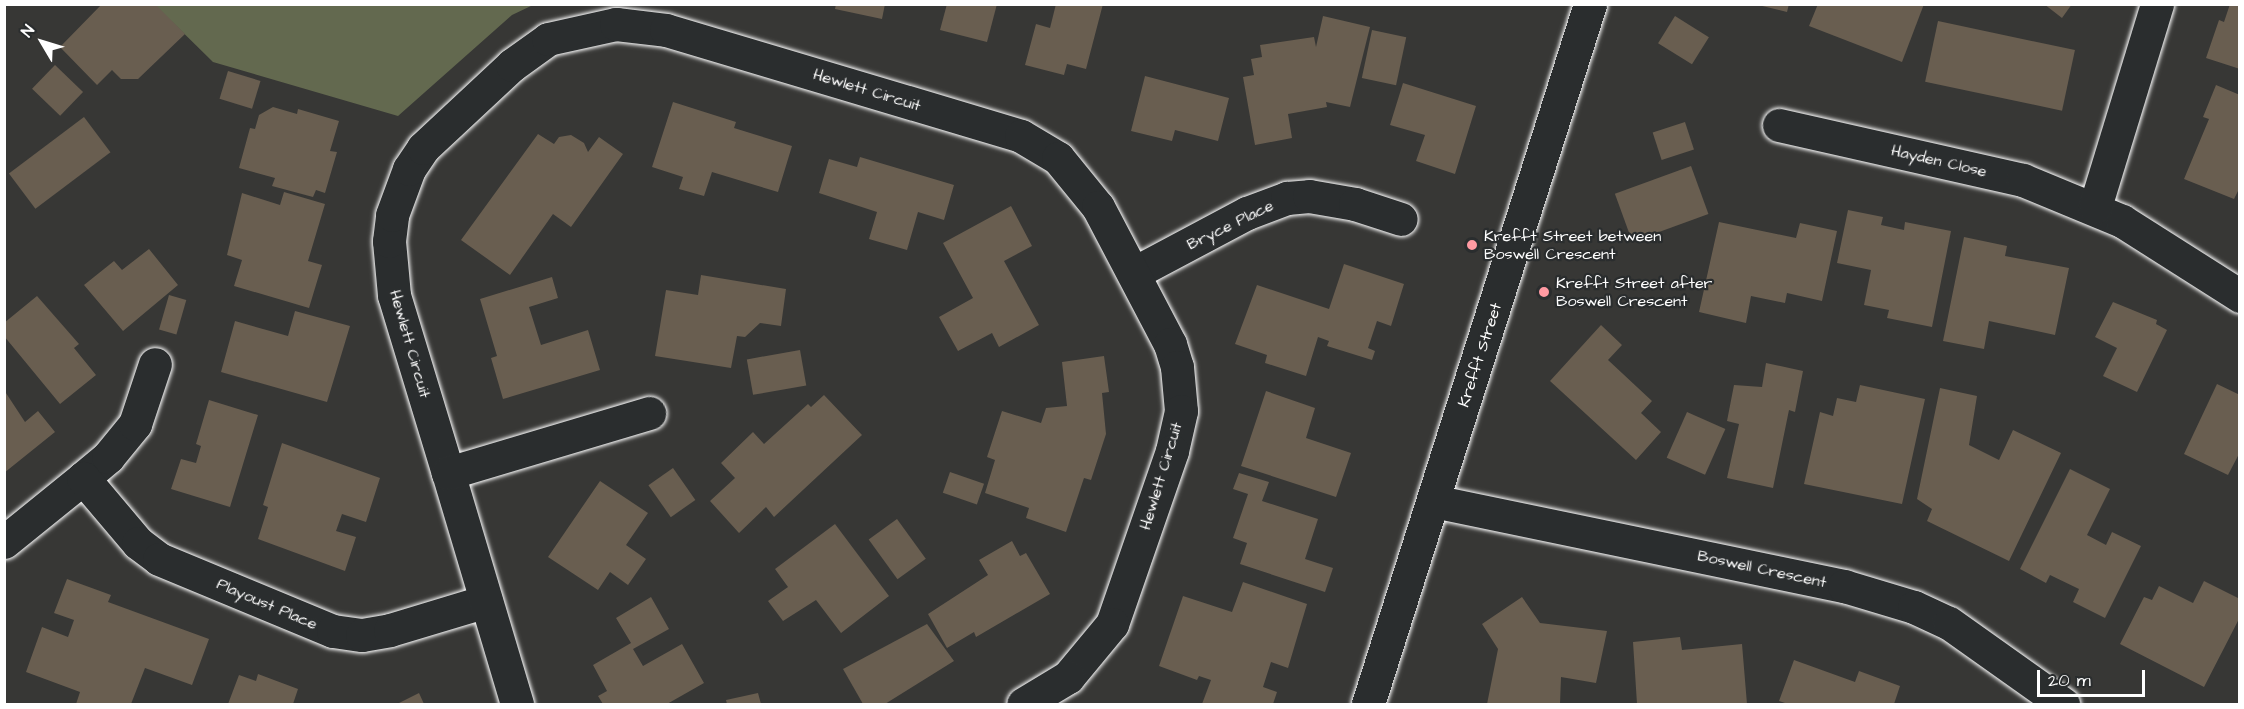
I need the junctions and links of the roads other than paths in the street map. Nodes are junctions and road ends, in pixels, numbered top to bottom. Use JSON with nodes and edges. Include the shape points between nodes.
{"nodes":[{"id":1,"x":1590,"y":4,"type":"edge"},
{"id":2,"x":2157,"y":4,"type":"edge"},
{"id":3,"x":1779,"y":125,"type":"dead end"},
{"id":4,"x":2095,"y":207,"type":"junction"},
{"id":5,"x":1401,"y":219,"type":"dead end"},
{"id":6,"x":1134,"y":273,"type":"junction"},
{"id":7,"x":2240,"y":296,"type":"edge"},
{"id":8,"x":155,"y":364,"type":"dead end"},
{"id":9,"x":650,"y":413,"type":"dead end"},
{"id":10,"x":448,"y":473,"type":"junction"},
{"id":11,"x":83,"y":478,"type":"junction"},
{"id":12,"x":1433,"y":501,"type":"junction"},
{"id":13,"x":4,"y":542,"type":"edge"},
{"id":14,"x":486,"y":601,"type":"junction"},
{"id":15,"x":517,"y":705,"type":"edge"},
{"id":16,"x":1023,"y":705,"type":"edge"},
{"id":17,"x":1368,"y":705,"type":"edge"},
{"id":18,"x":2063,"y":705,"type":"edge"}],
"edges":[{"from":1,"to":12,"type":"street","name":"Krefft Street"},
{"from":2,"to":4,"type":"street"},
{"from":3,"to":4,"type":"street","name":"Hayden Close","via":[[2023,180]]},
{"from":4,"to":7,"type":"street","name":"Hayden Close"},
{"from":5,"to":6,"type":"street","name":"Bryce Place","via":[[1355,204],[1309,196],[1287,198],[1247,213]]},
{"from":6,"to":10,"type":"street","name":"Hewlett Circuit","via":[[1098,207],[1073,173],[1022,136],[666,30],[616,24],[548,39],[512,65],[423,148],[409,169],[392,215],[389,241],[394,295]]},
{"from":6,"to":16,"type":"street","name":"Hewlett Circuit","via":[[1170,344],[1177,367],[1181,411],[1172,452],[1112,624],[1068,677]]},
{"from":8,"to":11,"type":"street","via":[[135,424],[108,457]]},
{"from":9,"to":10,"type":"street"},
{"from":10,"to":14,"type":"street","name":"Hewlett Circuit"},
{"from":11,"to":13,"type":"street"},
{"from":11,"to":14,"type":"street","name":"Playoust Place","via":[[138,543],[159,559],[333,631],[362,635],[390,630]]},
{"from":12,"to":17,"type":"street","name":"Krefft Street"},
{"from":12,"to":18,"type":"street","name":"Boswell Crescent","via":[[1844,585],[1914,607],[1949,623]]},
{"from":14,"to":15,"type":"street","name":"Hewlett Circuit"}]}
